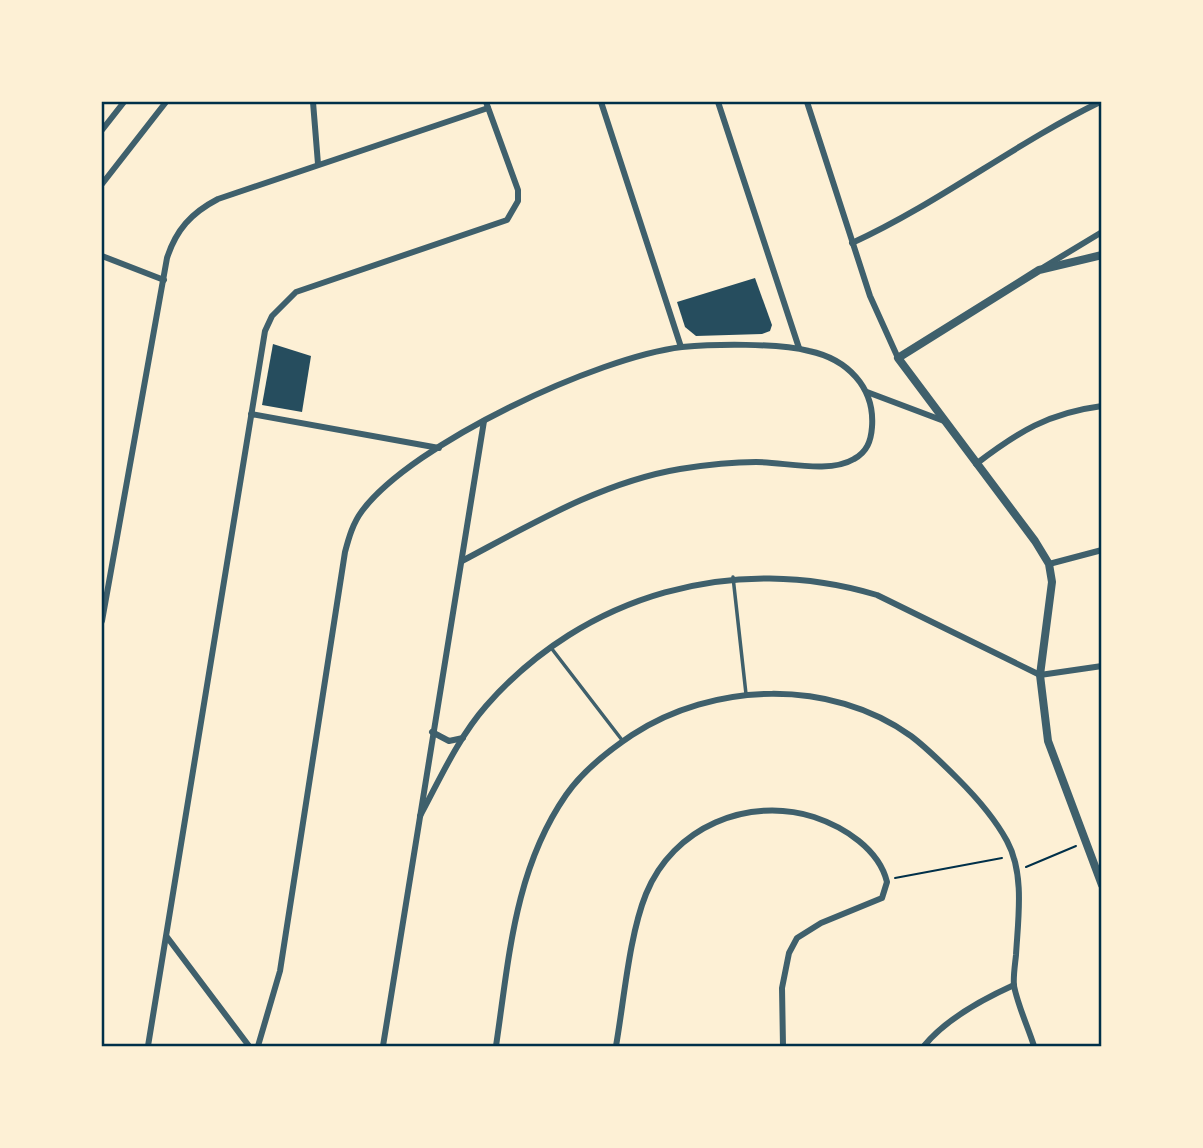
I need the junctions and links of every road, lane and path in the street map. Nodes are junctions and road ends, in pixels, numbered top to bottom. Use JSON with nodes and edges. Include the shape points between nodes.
{"nodes":[{"id":1,"x":124,"y":102,"type":"edge"},
{"id":2,"x":166,"y":102,"type":"edge"},
{"id":3,"x":313,"y":102,"type":"edge"},
{"id":4,"x":601,"y":102,"type":"edge"},
{"id":5,"x":718,"y":102,"type":"edge"},
{"id":6,"x":807,"y":102,"type":"edge"},
{"id":7,"x":1100,"y":102,"type":"edge"},
{"id":8,"x":487,"y":105,"type":"edge"},
{"id":9,"x":102,"y":130,"type":"edge"},
{"id":10,"x":318,"y":164,"type":"junction"},
{"id":11,"x":102,"y":184,"type":"edge"},
{"id":12,"x":1101,"y":232,"type":"edge"},
{"id":13,"x":852,"y":243,"type":"junction"},
{"id":14,"x":1101,"y":255,"type":"edge"},
{"id":15,"x":102,"y":256,"type":"edge"},
{"id":16,"x":1039,"y":270,"type":"junction"},
{"id":17,"x":164,"y":280,"type":"junction"},
{"id":18,"x":681,"y":348,"type":"junction"},
{"id":19,"x":799,"y":348,"type":"junction"},
{"id":20,"x":898,"y":358,"type":"junction"},
{"id":21,"x":867,"y":392,"type":"junction"},
{"id":22,"x":1101,"y":406,"type":"edge"},
{"id":23,"x":251,"y":414,"type":"junction"},
{"id":24,"x":484,"y":421,"type":"junction"},
{"id":25,"x":944,"y":421,"type":"junction"},
{"id":26,"x":439,"y":448,"type":"junction"},
{"id":27,"x":976,"y":464,"type":"junction"},
{"id":28,"x":1101,"y":550,"type":"edge"},
{"id":29,"x":462,"y":561,"type":"junction"},
{"id":30,"x":1049,"y":564,"type":"junction"},
{"id":31,"x":733,"y":577,"type":"junction"},
{"id":32,"x":102,"y":621,"type":"edge"},
{"id":33,"x":551,"y":647,"type":"junction"},
{"id":34,"x":1101,"y":666,"type":"edge"},
{"id":35,"x":1040,"y":675,"type":"junction"},
{"id":36,"x":746,"y":694,"type":"junction"},
{"id":37,"x":432,"y":732,"type":"junction"},
{"id":38,"x":463,"y":738,"type":"junction"},
{"id":39,"x":622,"y":741,"type":"junction"},
{"id":40,"x":420,"y":816,"type":"junction"},
{"id":41,"x":1084,"y":842,"type":"junction"},
{"id":42,"x":1003,"y":858,"type":"dead end"},
{"id":43,"x":1016,"y":872,"type":"junction"},
{"id":44,"x":895,"y":878,"type":"dead end"},
{"id":45,"x":1101,"y":885,"type":"edge"},
{"id":46,"x":167,"y":937,"type":"junction"},
{"id":47,"x":1014,"y":985,"type":"junction"},
{"id":48,"x":148,"y":1046,"type":"edge"},
{"id":49,"x":249,"y":1046,"type":"edge"},
{"id":50,"x":258,"y":1046,"type":"edge"},
{"id":51,"x":383,"y":1046,"type":"edge"},
{"id":52,"x":496,"y":1046,"type":"edge"},
{"id":53,"x":616,"y":1046,"type":"edge"},
{"id":54,"x":783,"y":1046,"type":"edge"},
{"id":55,"x":924,"y":1046,"type":"edge"},
{"id":56,"x":1034,"y":1046,"type":"edge"}],
"edges":[{"from":1,"to":9,"type":"street"},
{"from":2,"to":11,"type":"street"},
{"from":3,"to":10,"type":"street"},
{"from":4,"to":18,"type":"street"},
{"from":5,"to":19,"type":"street"},
{"from":6,"to":13,"type":"street"},
{"from":7,"to":13,"type":"street","via":[[1011,150],[921,208]]},
{"from":8,"to":10,"type":"street"},
{"from":8,"to":23,"type":"street","via":[[517,190],[514,211],[500,225],[314,285],[281,304],[265,331]]},
{"from":10,"to":17,"type":"street","via":[[200,208],[172,241]]},
{"from":12,"to":16,"type":"street"},
{"from":13,"to":20,"type":"street"},
{"from":14,"to":16,"type":"street"},
{"from":15,"to":17,"type":"street"},
{"from":16,"to":20,"type":"street"},
{"from":17,"to":32,"type":"street"},
{"from":18,"to":19,"type":"street"},
{"from":18,"to":24,"type":"street","via":[[574,380]]},
{"from":19,"to":21,"type":"street","via":[[835,359]]},
{"from":20,"to":25,"type":"street"},
{"from":21,"to":25,"type":"street"},
{"from":21,"to":29,"type":"street","via":[[872,407],[869,446],[852,461],[824,466],[754,462],[677,469],[579,502]]},
{"from":22,"to":27,"type":"street","via":[[1052,416]]},
{"from":23,"to":26,"type":"street"},
{"from":23,"to":46,"type":"street"},
{"from":24,"to":26,"type":"street"},
{"from":24,"to":29,"type":"street"},
{"from":25,"to":27,"type":"street"},
{"from":26,"to":50,"type":"street","via":[[362,511],[348,540],[280,971]]},
{"from":27,"to":30,"type":"street"},
{"from":28,"to":30,"type":"street"},
{"from":29,"to":37,"type":"street"},
{"from":30,"to":35,"type":"street","via":[[1052,582]]},
{"from":31,"to":33,"type":"street","via":[[672,591],[608,614]]},
{"from":31,"to":35,"type":"street","via":[[809,579],[877,595]]},
{"from":31,"to":36,"type":"lane"},
{"from":33,"to":38,"type":"street","via":[[510,681]]},
{"from":33,"to":39,"type":"lane"},
{"from":34,"to":35,"type":"street"},
{"from":35,"to":41,"type":"street","via":[[1048,741]]},
{"from":36,"to":39,"type":"street","via":[[687,707]]},
{"from":36,"to":43,"type":"street","via":[[832,700],[910,736],[978,799],[1006,840]]},
{"from":37,"to":38,"type":"street","via":[[449,741]]},
{"from":37,"to":40,"type":"street"},
{"from":38,"to":40,"type":"street"},
{"from":39,"to":52,"type":"street","via":[[567,793],[532,854]]},
{"from":40,"to":51,"type":"street"},
{"from":41,"to":43,"type":"path"},
{"from":41,"to":45,"type":"street"},
{"from":42,"to":44,"type":"path"},
{"from":43,"to":47,"type":"street"},
{"from":46,"to":48,"type":"street"},
{"from":46,"to":49,"type":"street"},
{"from":47,"to":55,"type":"street","via":[[992,995]]},
{"from":47,"to":56,"type":"street"},
{"from":53,"to":54,"type":"street","via":[[638,923],[656,875],[698,832],[721,818],[752,810],[800,813],[828,822],[875,857],[887,882],[882,898],[821,923],[792,945],[782,988]]}]}
